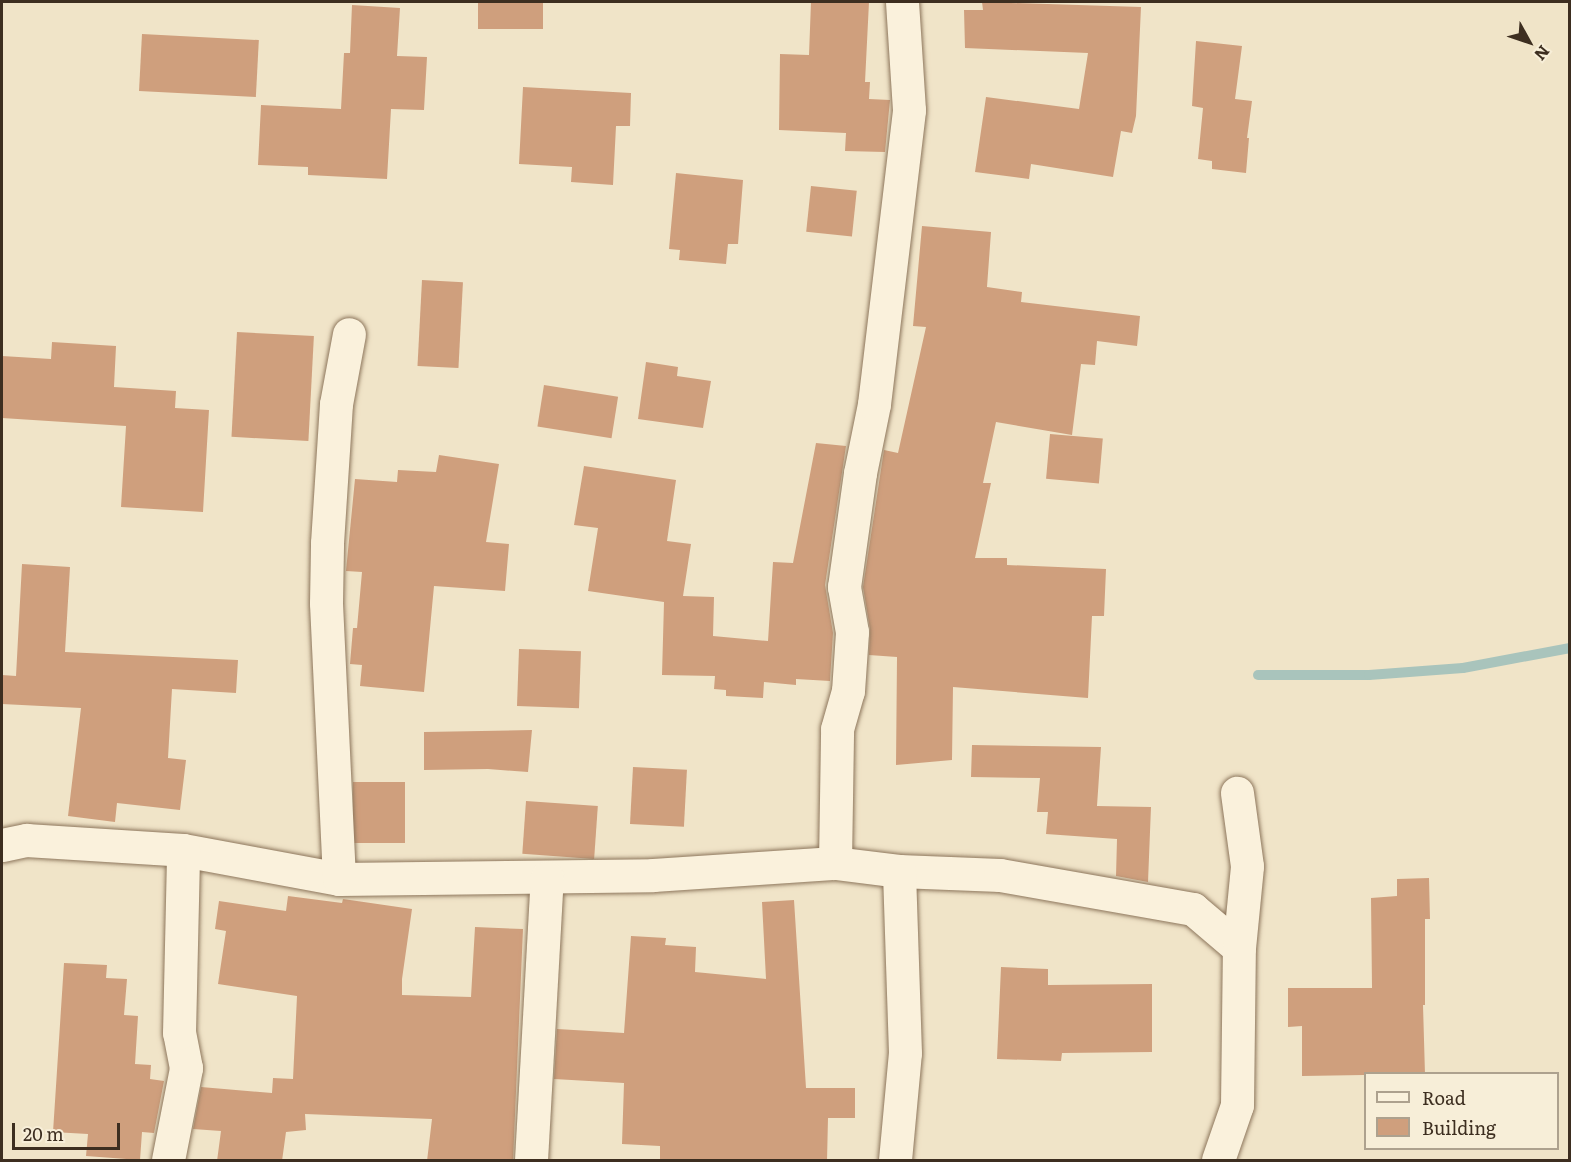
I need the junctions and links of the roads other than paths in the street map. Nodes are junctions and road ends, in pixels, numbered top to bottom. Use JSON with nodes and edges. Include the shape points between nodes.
{"nodes":[{"id":1,"x":902,"y":2,"type":"edge"},
{"id":2,"x":349,"y":334,"type":"dead end"},
{"id":3,"x":1237,"y":793,"type":"dead end"},
{"id":4,"x":2,"y":845,"type":"edge"},
{"id":5,"x":183,"y":850,"type":"junction"},
{"id":6,"x":835,"y":863,"type":"junction"},
{"id":7,"x":899,"y":871,"type":"junction"},
{"id":8,"x":547,"y":878,"type":"junction"},
{"id":9,"x":339,"y":879,"type":"junction"},
{"id":10,"x":1239,"y":948,"type":"junction"},
{"id":11,"x":168,"y":1161,"type":"edge"},
{"id":12,"x":531,"y":1161,"type":"edge"},
{"id":13,"x":895,"y":1161,"type":"edge"},
{"id":14,"x":1218,"y":1161,"type":"edge"}],
"edges":[{"from":1,"to":6,"type":"street","via":[[909,110],[874,404],[844,587],[852,632],[848,691],[837,729]]},
{"from":2,"to":9,"type":"street","via":[[336,404],[327,543],[326,603]]},
{"from":3,"to":10,"type":"street","via":[[1247,866]]},
{"from":4,"to":5,"type":"street","via":[[26,840]]},
{"from":5,"to":9,"type":"street"},
{"from":5,"to":11,"type":"street","via":[[179,1033],[186,1068]]},
{"from":6,"to":7,"type":"street"},
{"from":6,"to":8,"type":"street"},
{"from":7,"to":10,"type":"street","via":[[1011,877],[1193,909]]},
{"from":7,"to":13,"type":"street","via":[[904,1053]]},
{"from":8,"to":9,"type":"street"},
{"from":8,"to":12,"type":"street"},
{"from":10,"to":14,"type":"street","via":[[1237,1105]]}]}
